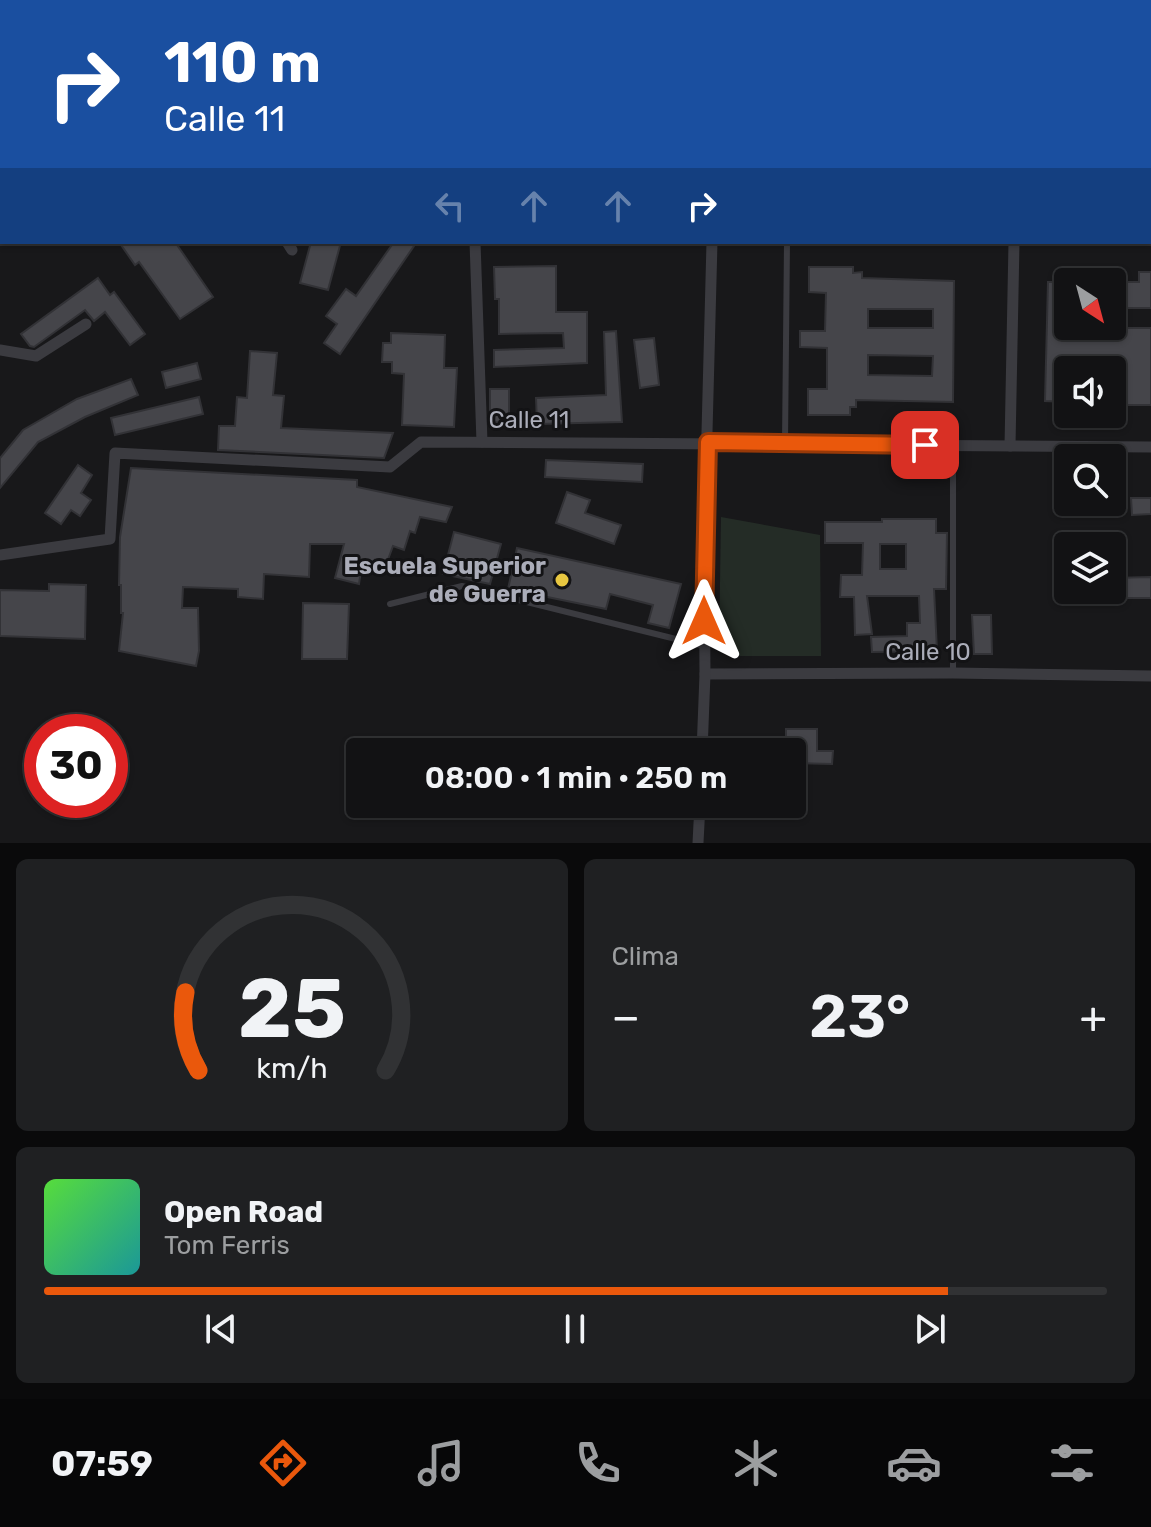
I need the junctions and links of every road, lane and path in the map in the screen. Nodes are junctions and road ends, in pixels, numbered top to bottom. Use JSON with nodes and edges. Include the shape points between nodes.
{"nodes":[{"id":1,"x":475,"y":244,"type":"edge"},
{"id":2,"x":712,"y":244,"type":"edge"},
{"id":3,"x":787,"y":244,"type":"edge"},
{"id":4,"x":1014,"y":244,"type":"edge"},
{"id":5,"x":86,"y":324,"type":"dead end"},
{"id":6,"x":0,"y":350,"type":"edge"},
{"id":7,"x":482,"y":442,"type":"junction"},
{"id":8,"x":708,"y":442,"type":"junction"},
{"id":9,"x":785,"y":443,"type":"junction"},
{"id":10,"x":953,"y":445,"type":"junction"},
{"id":11,"x":1010,"y":446,"type":"junction"},
{"id":12,"x":1151,"y":447,"type":"edge"},
{"id":13,"x":0,"y":555,"type":"edge"},
{"id":14,"x":390,"y":604,"type":"dead end"},
{"id":15,"x":704,"y":646,"type":"junction"},
{"id":16,"x":953,"y":673,"type":"junction"},
{"id":17,"x":705,"y":674,"type":"junction"},
{"id":18,"x":1151,"y":676,"type":"edge"},
{"id":19,"x":703,"y":738,"type":"edge"},
{"id":20,"x":699,"y":818,"type":"edge"},
{"id":21,"x":698,"y":843,"type":"edge"}],
"edges":[{"from":1,"to":7,"type":"street"},
{"from":2,"to":8,"type":"street"},
{"from":3,"to":9,"type":"lane"},
{"from":4,"to":11,"type":"street"},
{"from":5,"to":6,"type":"street","via":[[36,356]]},
{"from":7,"to":8,"type":"street","name":"Calle 11"},
{"from":7,"to":13,"type":"street","name":"Calle 11","via":[[421,442],[390,467],[115,453],[110,539]]},
{"from":8,"to":9,"type":"street","name":"Calle 11"},
{"from":8,"to":15,"type":"street"},
{"from":9,"to":10,"type":"street","name":"Calle 11"},
{"from":10,"to":11,"type":"street","name":"Calle 11"},
{"from":10,"to":16,"type":"lane"},
{"from":11,"to":12,"type":"street","name":"Calle 11"},
{"from":14,"to":15,"type":"lane","via":[[462,586]]},
{"from":15,"to":17,"type":"street"},
{"from":16,"to":17,"type":"street","name":"Calle 10"},
{"from":16,"to":18,"type":"street","name":"Calle 10"},
{"from":17,"to":19,"type":"street"},
{"from":20,"to":21,"type":"street"}]}
